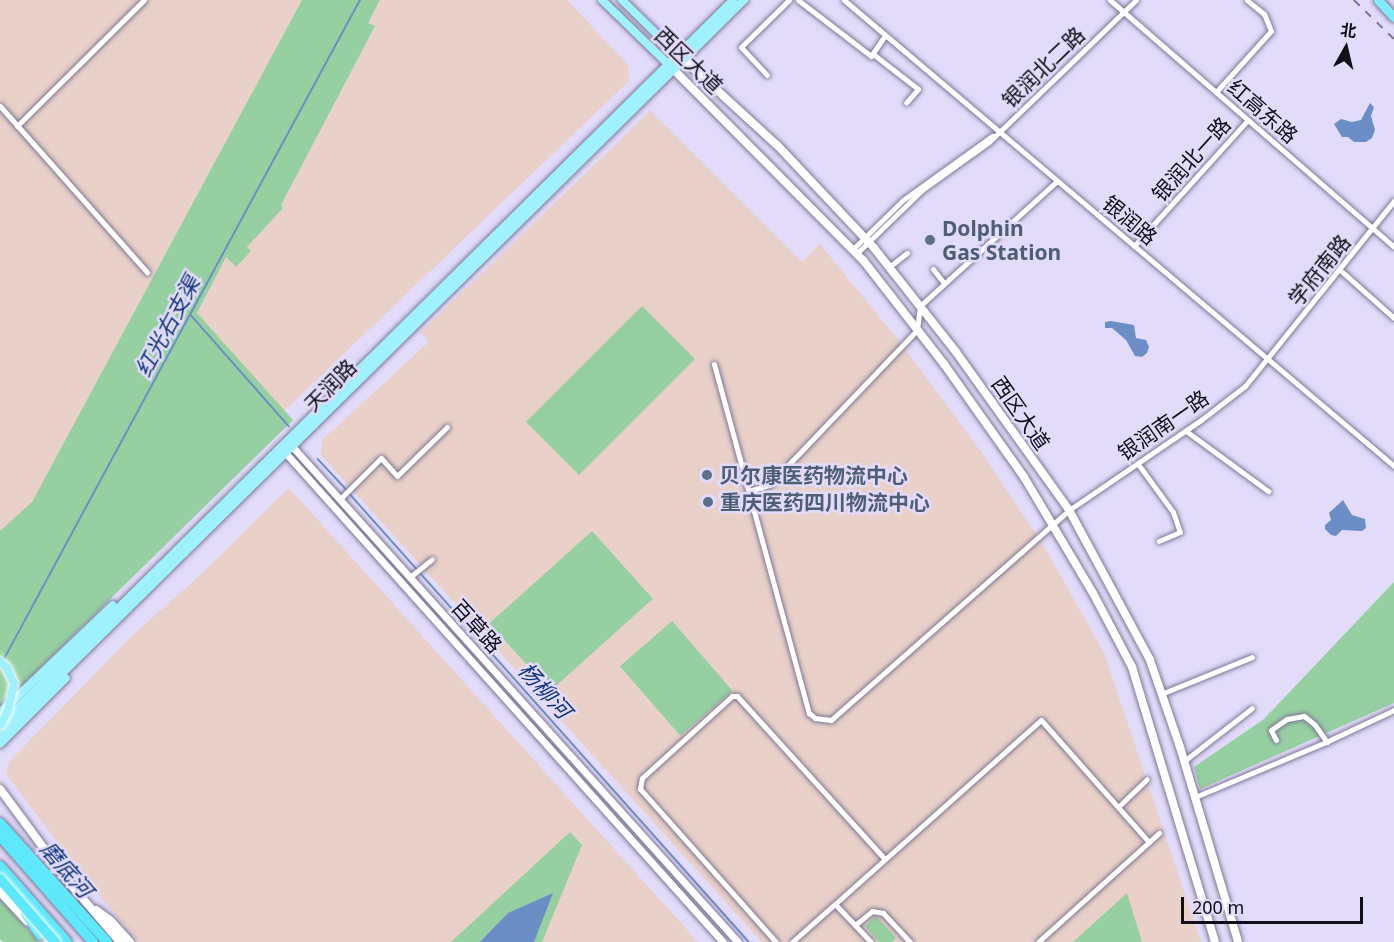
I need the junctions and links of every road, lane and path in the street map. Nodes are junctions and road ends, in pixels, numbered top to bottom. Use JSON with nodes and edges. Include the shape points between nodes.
{"nodes":[{"id":1,"x":144,"y":0,"type":"edge"},
{"id":2,"x":602,"y":0,"type":"edge"},
{"id":3,"x":622,"y":0,"type":"edge"},
{"id":4,"x":789,"y":0,"type":"edge"},
{"id":5,"x":798,"y":0,"type":"edge"},
{"id":6,"x":844,"y":0,"type":"edge"},
{"id":7,"x":1110,"y":0,"type":"edge"},
{"id":8,"x":1136,"y":0,"type":"edge"},
{"id":9,"x":1247,"y":0,"type":"edge"},
{"id":10,"x":1378,"y":0,"type":"edge"},
{"id":11,"x":741,"y":1,"type":"edge"},
{"id":12,"x":1124,"y":12,"type":"junction"},
{"id":13,"x":1394,"y":17,"type":"edge"},
{"id":14,"x":885,"y":35,"type":"junction"},
{"id":15,"x":873,"y":54,"type":"junction"},
{"id":16,"x":681,"y":57,"type":"junction"},
{"id":17,"x":671,"y":67,"type":"junction"},
{"id":18,"x":767,"y":75,"type":"dead end"},
{"id":19,"x":1216,"y":92,"type":"junction"},
{"id":20,"x":906,"y":103,"type":"dead end"},
{"id":21,"x":0,"y":106,"type":"edge"},
{"id":22,"x":1248,"y":120,"type":"junction"},
{"id":23,"x":17,"y":126,"type":"junction"},
{"id":24,"x":999,"y":132,"type":"junction"},
{"id":25,"x":1058,"y":180,"type":"junction"},
{"id":26,"x":1394,"y":201,"type":"edge"},
{"id":27,"x":1373,"y":229,"type":"junction"},
{"id":28,"x":866,"y":239,"type":"junction"},
{"id":29,"x":1134,"y":246,"type":"junction"},
{"id":30,"x":1394,"y":247,"type":"edge"},
{"id":31,"x":854,"y":252,"type":"junction"},
{"id":32,"x":907,"y":253,"type":"dead end"},
{"id":33,"x":889,"y":267,"type":"junction"},
{"id":34,"x":933,"y":269,"type":"dead end"},
{"id":35,"x":1340,"y":270,"type":"junction"},
{"id":36,"x":147,"y":272,"type":"dead end"},
{"id":37,"x":944,"y":283,"type":"junction"},
{"id":38,"x":920,"y":306,"type":"junction"},
{"id":39,"x":1394,"y":318,"type":"edge"},
{"id":40,"x":917,"y":330,"type":"junction"},
{"id":41,"x":1268,"y":359,"type":"junction"},
{"id":42,"x":714,"y":364,"type":"dead end"},
{"id":43,"x":447,"y":427,"type":"dead end"},
{"id":44,"x":1185,"y":430,"type":"junction"},
{"id":45,"x":287,"y":447,"type":"junction"},
{"id":46,"x":1137,"y":464,"type":"junction"},
{"id":47,"x":1394,"y":466,"type":"edge"},
{"id":48,"x":749,"y":491,"type":"junction"},
{"id":49,"x":1268,"y":491,"type":"dead end"},
{"id":50,"x":345,"y":494,"type":"junction"},
{"id":51,"x":1069,"y":510,"type":"junction"},
{"id":52,"x":1052,"y":524,"type":"junction"},
{"id":53,"x":1159,"y":541,"type":"dead end"},
{"id":54,"x":432,"y":559,"type":"dead end"},
{"id":55,"x":415,"y":573,"type":"junction"},
{"id":56,"x":143,"y":588,"type":"junction"},
{"id":57,"x":1252,"y":657,"type":"dead end"},
{"id":58,"x":0,"y":661,"type":"edge"},
{"id":59,"x":67,"y":664,"type":"junction"},
{"id":60,"x":1161,"y":694,"type":"junction"},
{"id":61,"x":1252,"y":708,"type":"dead end"},
{"id":62,"x":1394,"y":710,"type":"edge"},
{"id":63,"x":0,"y":713,"type":"edge"},
{"id":64,"x":0,"y":724,"type":"edge"},
{"id":65,"x":0,"y":735,"type":"edge"},
{"id":66,"x":1276,"y":740,"type":"dead end"},
{"id":67,"x":1327,"y":742,"type":"junction"},
{"id":68,"x":0,"y":744,"type":"edge"},
{"id":69,"x":1184,"y":761,"type":"junction"},
{"id":70,"x":1147,"y":780,"type":"dead end"},
{"id":71,"x":0,"y":789,"type":"edge"},
{"id":72,"x":1195,"y":797,"type":"junction"},
{"id":73,"x":1118,"y":807,"type":"junction"},
{"id":74,"x":0,"y":823,"type":"edge"},
{"id":75,"x":1159,"y":833,"type":"dead end"},
{"id":76,"x":0,"y":836,"type":"edge"},
{"id":77,"x":1149,"y":842,"type":"junction"},
{"id":78,"x":885,"y":859,"type":"junction"},
{"id":79,"x":0,"y":866,"type":"edge"},
{"id":80,"x":0,"y":878,"type":"edge"},
{"id":81,"x":0,"y":892,"type":"edge"},
{"id":82,"x":87,"y":904,"type":"junction"},
{"id":83,"x":835,"y":904,"type":"junction"},
{"id":84,"x":855,"y":925,"type":"junction"},
{"id":85,"x":44,"y":940,"type":"edge"},
{"id":86,"x":908,"y":940,"type":"edge"},
{"id":87,"x":55,"y":942,"type":"edge"},
{"id":88,"x":67,"y":942,"type":"edge"},
{"id":89,"x":93,"y":942,"type":"edge"},
{"id":90,"x":107,"y":942,"type":"edge"},
{"id":91,"x":120,"y":942,"type":"edge"},
{"id":92,"x":130,"y":942,"type":"edge"},
{"id":93,"x":723,"y":942,"type":"edge"},
{"id":94,"x":738,"y":942,"type":"edge"},
{"id":95,"x":776,"y":942,"type":"edge"},
{"id":96,"x":792,"y":942,"type":"edge"},
{"id":97,"x":871,"y":942,"type":"edge"},
{"id":98,"x":900,"y":942,"type":"edge"},
{"id":99,"x":1038,"y":942,"type":"edge"},
{"id":100,"x":1215,"y":942,"type":"edge"},
{"id":101,"x":1238,"y":942,"type":"edge"}],
"edges":[{"from":1,"to":23,"type":"street"},
{"from":2,"to":17,"type":"main road","name":"西区大道"},
{"from":3,"to":16,"type":"main road","name":"西区大道"},
{"from":4,"to":18,"type":"street","via":[[741,47]]},
{"from":5,"to":15,"type":"street","via":[[862,50]]},
{"from":6,"to":14,"type":"street","name":"银润路"},
{"from":7,"to":12,"type":"street","name":"红高东路"},
{"from":8,"to":12,"type":"street","name":"银润北二路"},
{"from":9,"to":19,"type":"street","via":[[1264,14],[1270,31]]},
{"from":10,"to":13,"type":"highway"},
{"from":11,"to":16,"type":"main road","name":"天润路"},
{"from":12,"to":19,"type":"street","name":"红高东路"},
{"from":12,"to":24,"type":"street","name":"银润北二路"},
{"from":14,"to":15,"type":"street"},
{"from":14,"to":24,"type":"street","name":"银润路"},
{"from":15,"to":20,"type":"street","via":[[918,89]]},
{"from":16,"to":17,"type":"main road","name":"天润路"},
{"from":16,"to":28,"type":"main road","name":"西区大道","via":[[778,146]]},
{"from":17,"to":31,"type":"main road","name":"西区大道"},
{"from":17,"to":45,"type":"main road","name":"天润路"},
{"from":19,"to":22,"type":"street","name":"红高东路"},
{"from":21,"to":23,"type":"street"},
{"from":22,"to":27,"type":"street","name":"红高东路"},
{"from":22,"to":29,"type":"street","name":"银润北一路"},
{"from":23,"to":36,"type":"street"},
{"from":24,"to":25,"type":"street","name":"银润路"},
{"from":24,"to":28,"type":"street","name":"银润北二路","via":[[913,197]]},
{"from":25,"to":29,"type":"street","name":"银润路"},
{"from":25,"to":37,"type":"street"},
{"from":26,"to":27,"type":"street","name":"学府南路"},
{"from":27,"to":30,"type":"street","name":"红高东路"},
{"from":27,"to":35,"type":"street","name":"学府南路"},
{"from":28,"to":31,"type":"street","name":"银润北二路"},
{"from":28,"to":33,"type":"main road","name":"西区大道"},
{"from":29,"to":41,"type":"street","name":"银润路"},
{"from":31,"to":40,"type":"main road","name":"西区大道"},
{"from":32,"to":33,"type":"street"},
{"from":33,"to":38,"type":"main road","name":"西区大道"},
{"from":34,"to":37,"type":"street"},
{"from":35,"to":39,"type":"street"},
{"from":35,"to":41,"type":"street","name":"学府南路"},
{"from":37,"to":38,"type":"street"},
{"from":38,"to":40,"type":"street"},
{"from":38,"to":51,"type":"main road","name":"西区大道"},
{"from":40,"to":48,"type":"street","via":[[769,485]]},
{"from":40,"to":52,"type":"main road","name":"西区大道","via":[[1024,477]]},
{"from":41,"to":44,"type":"street","name":"银润南一路","via":[[1245,386]]},
{"from":41,"to":47,"type":"street","name":"银润路"},
{"from":42,"to":48,"type":"street"},
{"from":43,"to":50,"type":"street","via":[[397,476],[381,458]]},
{"from":44,"to":46,"type":"street","name":"银润南一路"},
{"from":44,"to":49,"type":"street"},
{"from":45,"to":50,"type":"street","name":"百草路"},
{"from":45,"to":56,"type":"main road","name":"天润路"},
{"from":45,"to":93,"type":"street","name":"百草路"},
{"from":46,"to":51,"type":"street","name":"银润南一路"},
{"from":46,"to":53,"type":"street","via":[[1173,512],[1180,532]]},
{"from":48,"to":52,"type":"street","name":"银润南一路","via":[[809,713],[831,720]]},
{"from":50,"to":55,"type":"street","name":"百草路"},
{"from":51,"to":52,"type":"street","name":"银润南一路"},
{"from":51,"to":60,"type":"main road","name":"西区大道","via":[[1140,641]]},
{"from":52,"to":100,"type":"main road","name":"西区大道","via":[[1132,667]]},
{"from":54,"to":55,"type":"street"},
{"from":55,"to":94,"type":"street","name":"百草路"},
{"from":56,"to":59,"type":"main road","name":"天润路"},
{"from":56,"to":63,"type":"main road","via":[[114,604]]},
{"from":56,"to":68,"type":"main road","via":[[125,619]]},
{"from":57,"to":60,"type":"street"},
{"from":58,"to":64,"type":"main road","bridge":true,"via":[[14,684],[8,711]]},
{"from":59,"to":64,"type":"main road","name":"天润路","bridge":true},
{"from":59,"to":65,"type":"main road","name":"天润路"},
{"from":60,"to":69,"type":"main road","name":"西区大道"},
{"from":61,"to":69,"type":"street"},
{"from":62,"to":67,"type":"street"},
{"from":66,"to":67,"type":"street","via":[[1271,730],[1287,719],[1304,716]]},
{"from":67,"to":72,"type":"street"},
{"from":69,"to":72,"type":"main road","name":"西区大道"},
{"from":70,"to":73,"type":"street"},
{"from":71,"to":82,"type":"main road"},
{"from":72,"to":101,"type":"main road","name":"西区大道"},
{"from":73,"to":77,"type":"street"},
{"from":73,"to":78,"type":"street","via":[[1041,720]]},
{"from":74,"to":90,"type":"highway"},
{"from":75,"to":77,"type":"street"},
{"from":76,"to":89,"type":"highway"},
{"from":77,"to":99,"type":"street"},
{"from":78,"to":83,"type":"street"},
{"from":78,"to":95,"type":"street","via":[[737,696],[732,696],[642,778],[640,789]]},
{"from":79,"to":88,"type":"highway"},
{"from":80,"to":85,"type":"highway"},
{"from":80,"to":87,"type":"highway","bridge":true},
{"from":81,"to":85,"type":"main road"},
{"from":82,"to":91,"type":"main road"},
{"from":82,"to":92,"type":"main road","via":[[110,920]]},
{"from":83,"to":84,"type":"street"},
{"from":83,"to":96,"type":"street"},
{"from":84,"to":86,"type":"street","via":[[872,911],[883,913]]},
{"from":84,"to":97,"type":"street"},
{"from":86,"to":98,"type":"street"}]}
